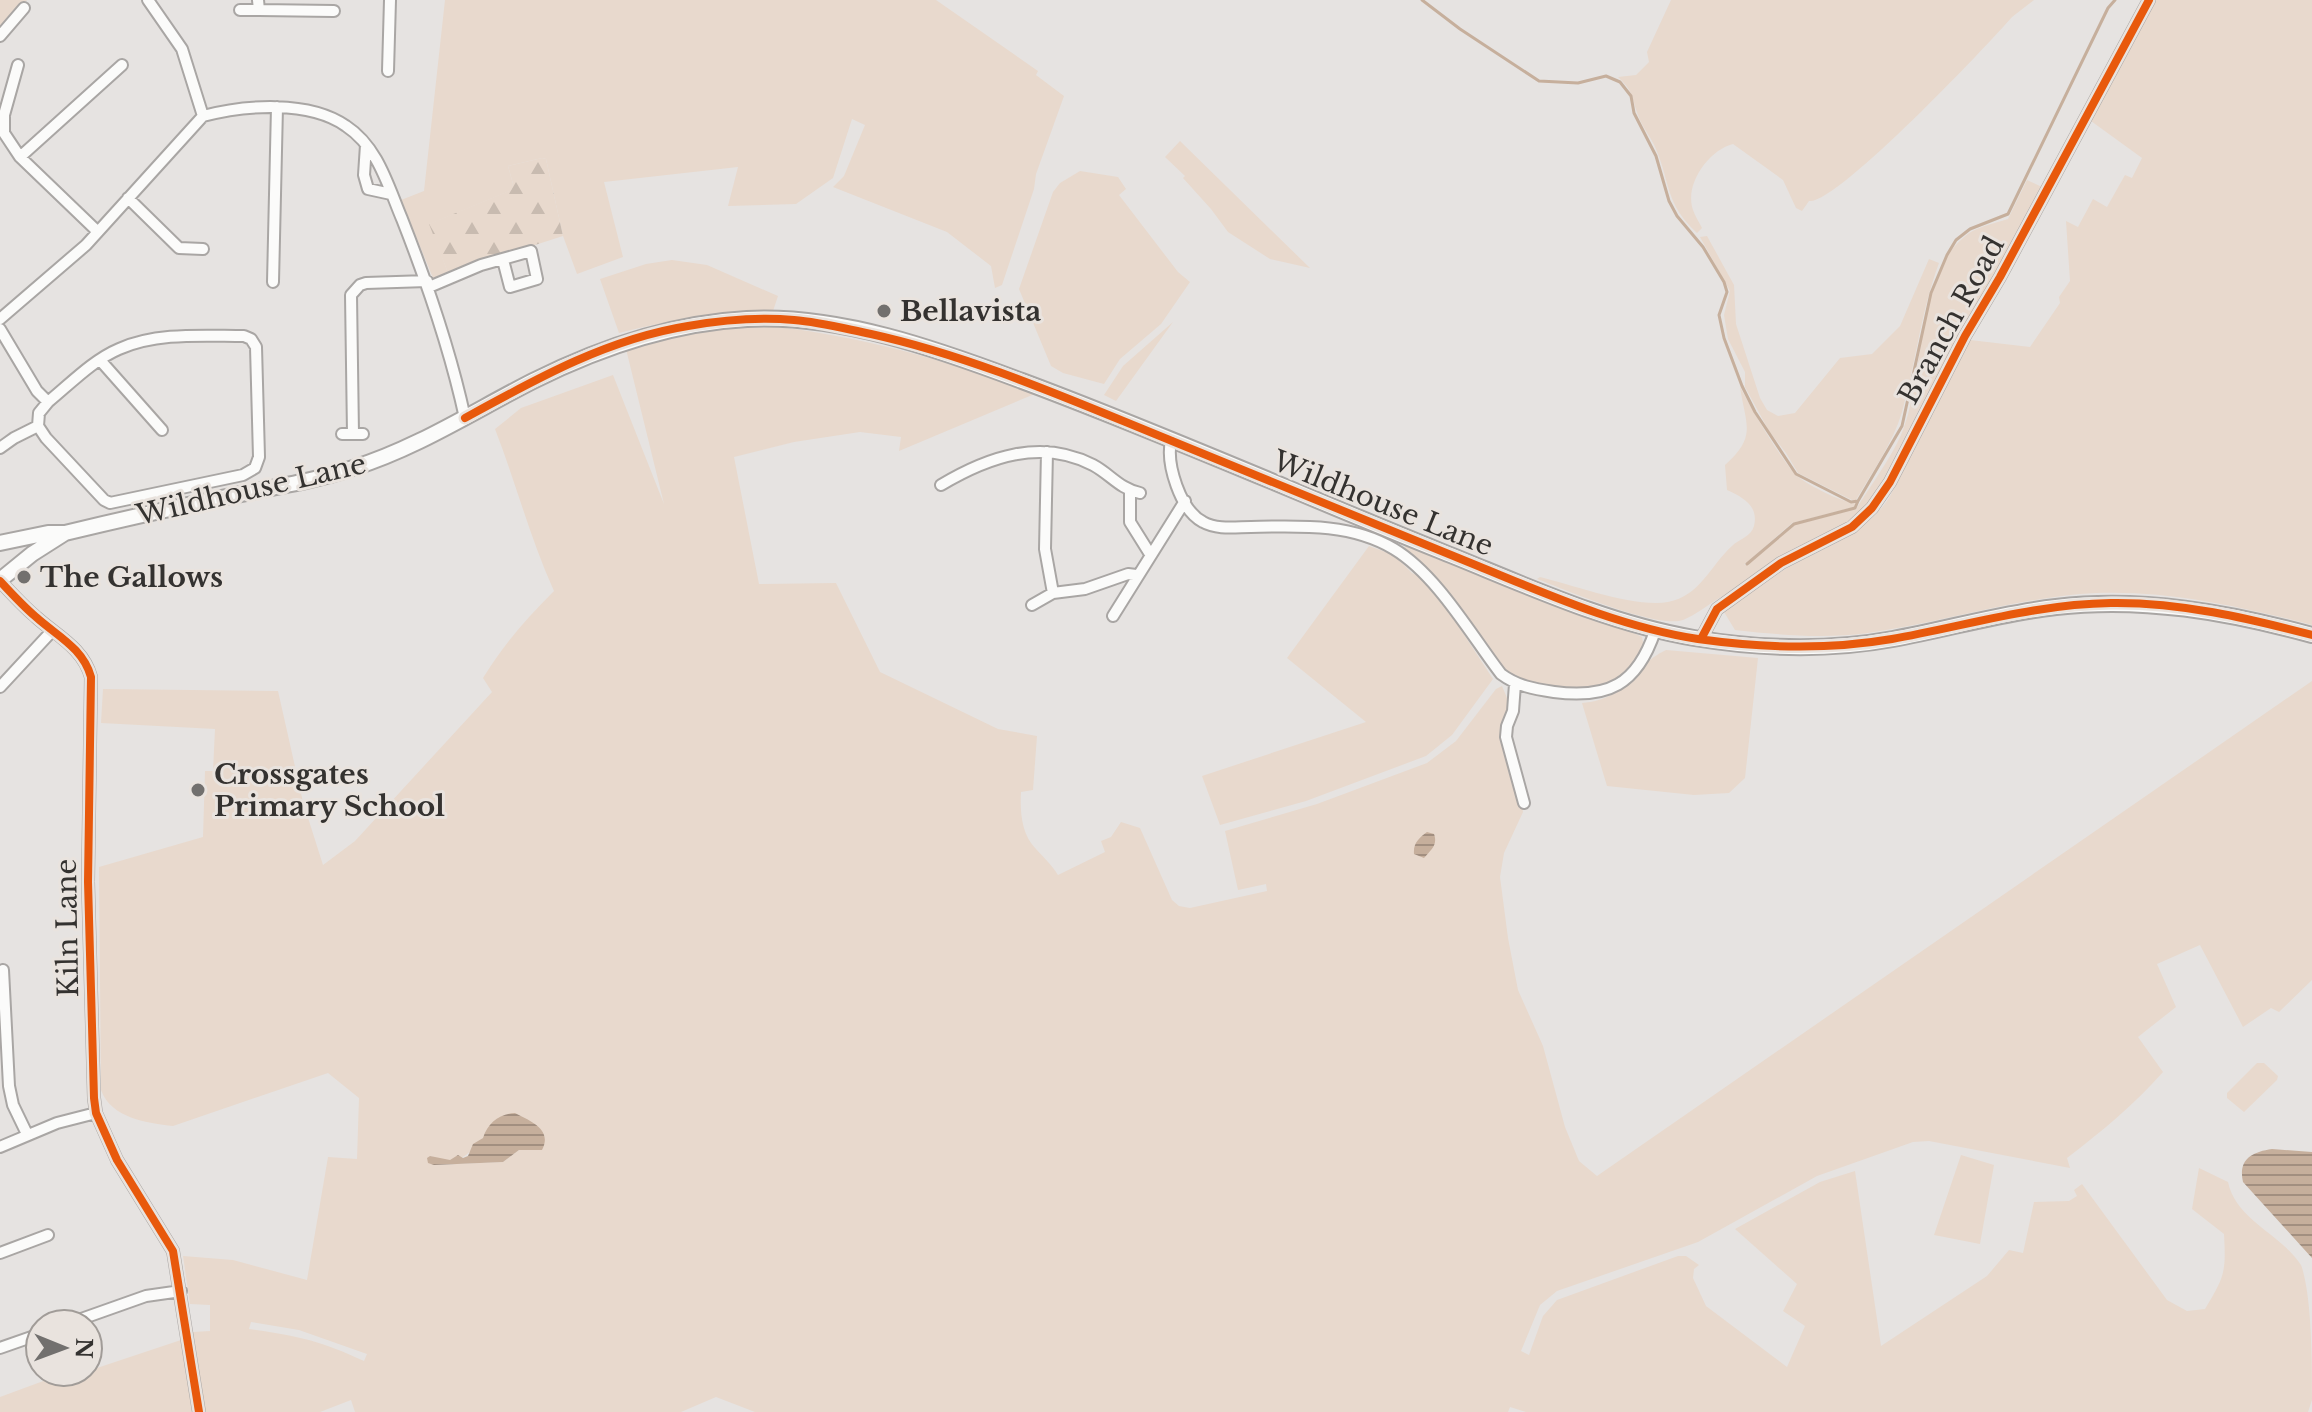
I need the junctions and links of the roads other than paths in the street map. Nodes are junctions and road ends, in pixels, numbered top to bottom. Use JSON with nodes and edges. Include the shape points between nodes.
{"nodes":[{"id":1,"x":148,"y":0,"type":"edge"},
{"id":2,"x":390,"y":0,"type":"edge"},
{"id":3,"x":2149,"y":0,"type":"edge"},
{"id":4,"x":258,"y":5,"type":"edge"},
{"id":5,"x":24,"y":8,"type":"dead end"},
{"id":6,"x":240,"y":10,"type":"dead end"},
{"id":7,"x":334,"y":11,"type":"dead end"},
{"id":8,"x":0,"y":36,"type":"edge"},
{"id":9,"x":18,"y":65,"type":"dead end"},
{"id":10,"x":122,"y":65,"type":"dead end"},
{"id":11,"x":388,"y":71,"type":"dead end"},
{"id":12,"x":277,"y":107,"type":"junction"},
{"id":13,"x":203,"y":116,"type":"junction"},
{"id":14,"x":2,"y":134,"type":"edge"},
{"id":15,"x":366,"y":143,"type":"junction"},
{"id":16,"x":20,"y":157,"type":"junction"},
{"id":17,"x":391,"y":194,"type":"junction"},
{"id":18,"x":128,"y":198,"type":"junction"},
{"id":19,"x":97,"y":231,"type":"junction"},
{"id":20,"x":203,"y":249,"type":"dead end"},
{"id":21,"x":503,"y":260,"type":"dead end"},
{"id":22,"x":273,"y":282,"type":"dead end"},
{"id":23,"x":428,"y":284,"type":"junction"},
{"id":24,"x":0,"y":319,"type":"edge"},
{"id":25,"x":0,"y":329,"type":"edge"},
{"id":26,"x":100,"y":360,"type":"junction"},
{"id":27,"x":48,"y":402,"type":"junction"},
{"id":28,"x":465,"y":418,"type":"junction"},
{"id":29,"x":38,"y":426,"type":"junction"},
{"id":30,"x":162,"y":430,"type":"dead end"},
{"id":31,"x":352,"y":434,"type":"dead end"},
{"id":32,"x":1171,"y":441,"type":"junction"},
{"id":33,"x":0,"y":448,"type":"edge"},
{"id":34,"x":1047,"y":452,"type":"junction"},
{"id":35,"x":941,"y":485,"type":"dead end"},
{"id":36,"x":1185,"y":501,"type":"junction"},
{"id":37,"x":65,"y":533,"type":"junction"},
{"id":38,"x":0,"y":543,"type":"edge"},
{"id":39,"x":1150,"y":554,"type":"junction"},
{"id":40,"x":1136,"y":575,"type":"junction"},
{"id":41,"x":0,"y":581,"type":"edge"},
{"id":42,"x":1053,"y":593,"type":"junction"},
{"id":43,"x":1032,"y":605,"type":"dead end"},
{"id":44,"x":1113,"y":616,"type":"dead end"},
{"id":45,"x":52,"y":631,"type":"junction"},
{"id":46,"x":1655,"y":631,"type":"junction"},
{"id":47,"x":2312,"y":635,"type":"edge"},
{"id":48,"x":1701,"y":639,"type":"junction"},
{"id":49,"x":1515,"y":684,"type":"junction"},
{"id":50,"x":0,"y":687,"type":"edge"},
{"id":51,"x":1524,"y":803,"type":"dead end"},
{"id":52,"x":2,"y":974,"type":"edge"},
{"id":53,"x":96,"y":1113,"type":"junction"},
{"id":54,"x":27,"y":1134,"type":"junction"},
{"id":55,"x":0,"y":1147,"type":"edge"},
{"id":56,"x":48,"y":1235,"type":"dead end"},
{"id":57,"x":0,"y":1253,"type":"edge"},
{"id":58,"x":181,"y":1291,"type":"junction"},
{"id":59,"x":104,"y":1311,"type":"edge"},
{"id":60,"x":24,"y":1340,"type":"edge"},
{"id":61,"x":0,"y":1348,"type":"edge"},
{"id":62,"x":199,"y":1412,"type":"edge"}],
"edges":[{"from":1,"to":13,"type":"street","via":[[182,49]]},
{"from":2,"to":11,"type":"street"},
{"from":3,"to":48,"type":"street","name":"Branch Road","via":[[1872,508],[1852,527],[1781,563],[1717,609]]},
{"from":4,"to":6,"type":"street"},
{"from":4,"to":7,"type":"street"},
{"from":5,"to":8,"type":"street"},
{"from":9,"to":14,"type":"street"},
{"from":10,"to":16,"type":"street"},
{"from":12,"to":13,"type":"street"},
{"from":12,"to":15,"type":"street","via":[[321,114],[346,125]]},
{"from":12,"to":22,"type":"street"},
{"from":13,"to":18,"type":"street"},
{"from":14,"to":16,"type":"street"},
{"from":15,"to":17,"type":"street"},
{"from":15,"to":17,"type":"street","via":[[365,183],[368,189]]},
{"from":16,"to":19,"type":"street"},
{"from":17,"to":23,"type":"street"},
{"from":18,"to":19,"type":"street"},
{"from":18,"to":20,"type":"street","via":[[179,248]]},
{"from":19,"to":24,"type":"street"},
{"from":21,"to":23,"type":"street"},
{"from":23,"to":28,"type":"street"},
{"from":23,"to":31,"type":"street","via":[[366,283],[351,295]]},
{"from":25,"to":27,"type":"street"},
{"from":26,"to":27,"type":"street"},
{"from":26,"to":29,"type":"street","via":[[152,339],[251,339],[257,356],[255,468],[110,503]]},
{"from":26,"to":30,"type":"street"},
{"from":27,"to":29,"type":"street","via":[[39,413]]},
{"from":28,"to":32,"type":"main road","name":"Wildhouse Lane","via":[[532,381],[625,341],[687,326],[793,319],[951,354]]},
{"from":28,"to":37,"type":"main road","name":"Wildhouse Lane","via":[[354,468]]},
{"from":29,"to":33,"type":"street"},
{"from":32,"to":36,"type":"street","via":[[1168,456]]},
{"from":32,"to":46,"type":"main road","name":"Wildhouse Lane","via":[[1518,582]]},
{"from":34,"to":35,"type":"street","via":[[987,461]]},
{"from":34,"to":39,"type":"street","via":[[1084,461],[1135,492],[1130,522]]},
{"from":34,"to":42,"type":"street","via":[[1045,549]]},
{"from":36,"to":39,"type":"street"},
{"from":36,"to":49,"type":"street","via":[[1193,515],[1218,527],[1344,529],[1395,549],[1432,582],[1501,674]]},
{"from":37,"to":38,"type":"main road","name":"Wildhouse Lane"},
{"from":37,"to":41,"type":"main road","name":"Wildhouse Lane"},
{"from":39,"to":40,"type":"street"},
{"from":40,"to":42,"type":"street"},
{"from":40,"to":44,"type":"street"},
{"from":41,"to":45,"type":"street","name":"Kiln Lane"},
{"from":42,"to":43,"type":"street"},
{"from":45,"to":50,"type":"street"},
{"from":45,"to":53,"type":"street","name":"Kiln Lane","via":[[83,656],[91,677],[88,897]]},
{"from":46,"to":48,"type":"main road","name":"Wildhouse Lane"},
{"from":46,"to":49,"type":"street","via":[[1640,663],[1601,693]]},
{"from":47,"to":48,"type":"main road","name":"Wildhouse Lane","via":[[2240,616],[2112,603],[2028,611],[1843,646]]},
{"from":49,"to":51,"type":"street","via":[[1506,737]]},
{"from":52,"to":54,"type":"street","via":[[9,1086]]},
{"from":53,"to":54,"type":"street"},
{"from":53,"to":58,"type":"street","name":"Kiln Lane","via":[[117,1160],[173,1251]]},
{"from":54,"to":55,"type":"street"},
{"from":56,"to":57,"type":"street"},
{"from":58,"to":59,"type":"street"},
{"from":58,"to":62,"type":"street","name":"Kiln Lane"},
{"from":60,"to":61,"type":"street"}]}
